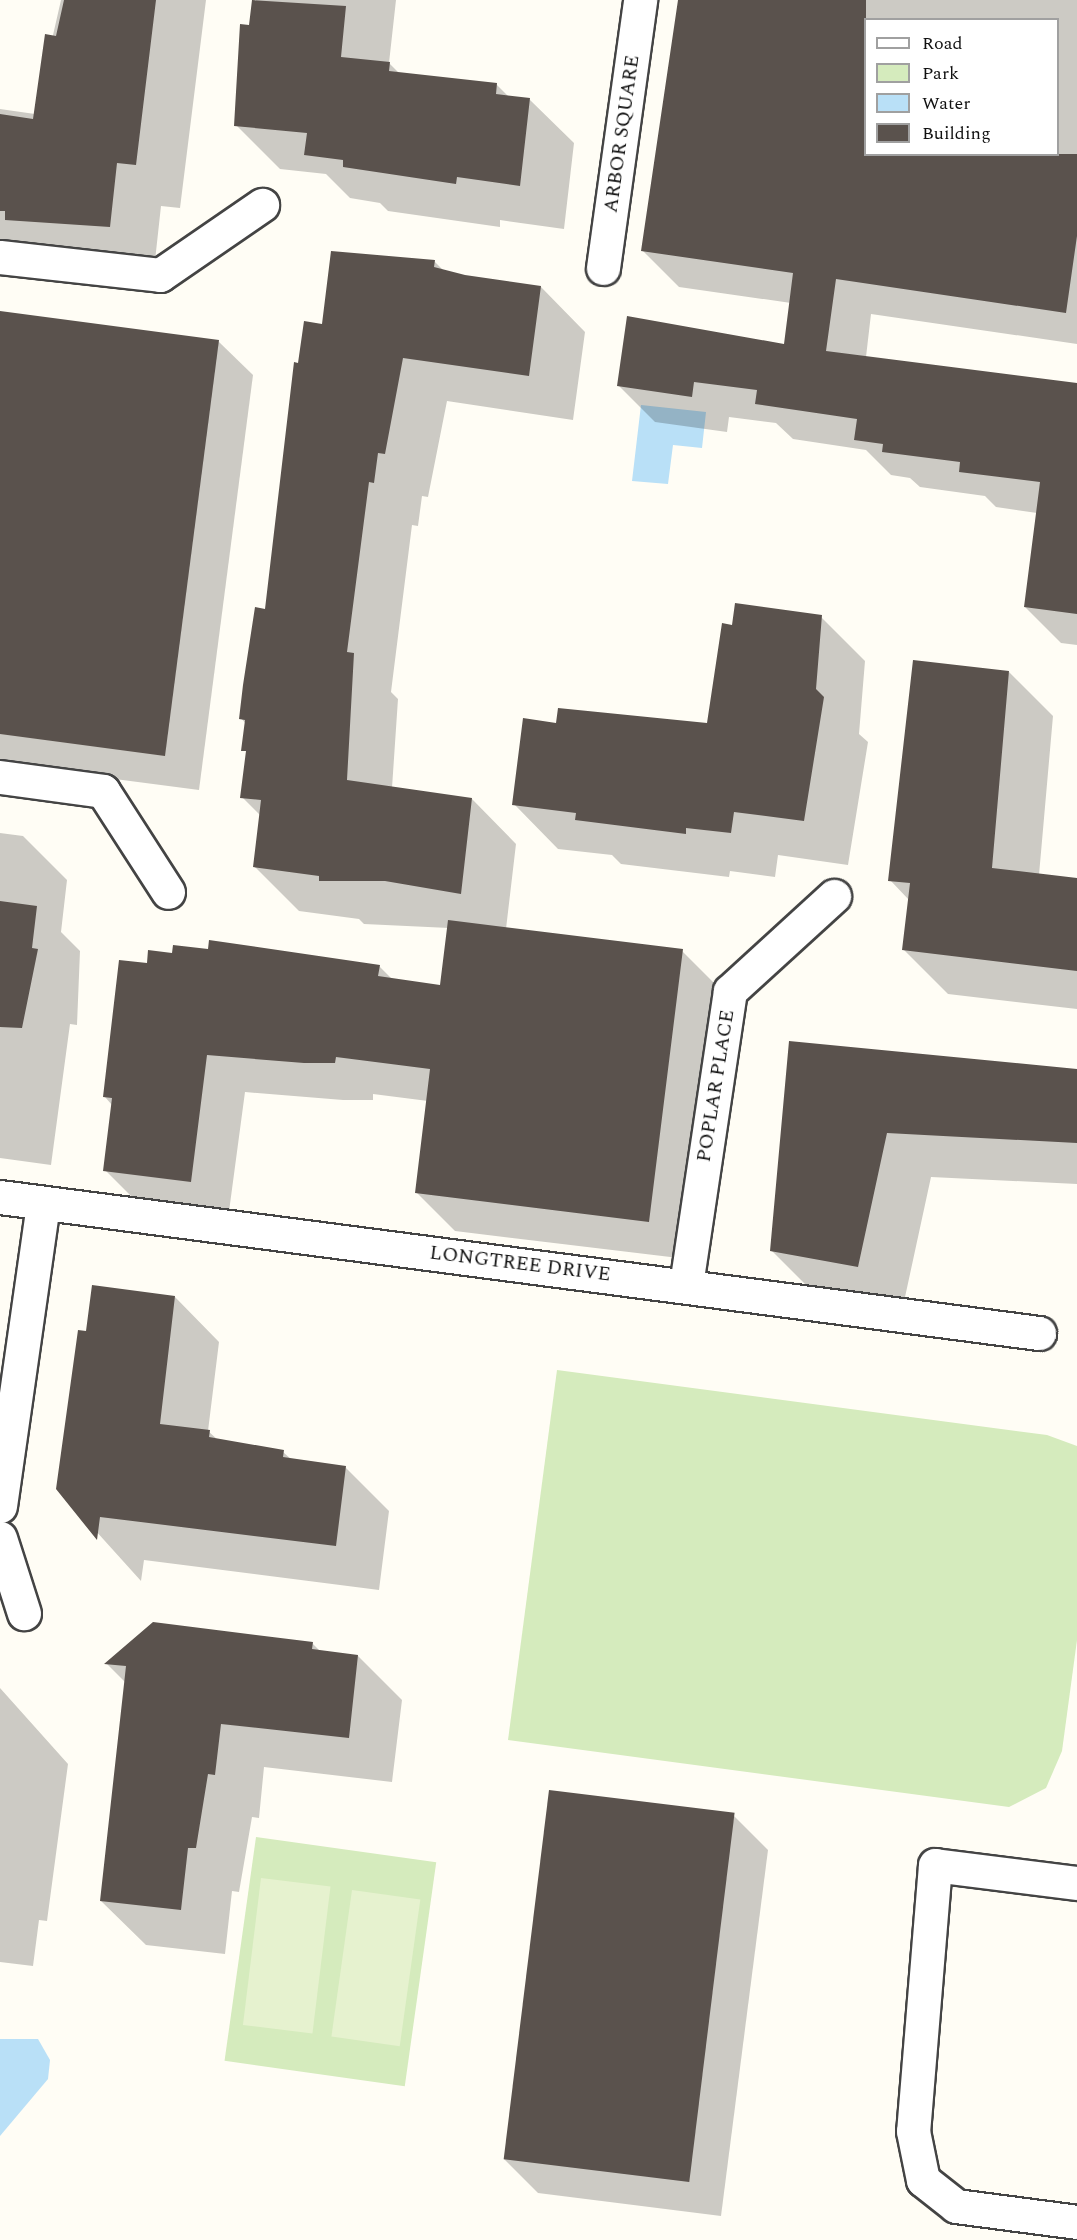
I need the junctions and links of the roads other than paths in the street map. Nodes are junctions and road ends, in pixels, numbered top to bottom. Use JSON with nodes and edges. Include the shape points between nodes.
{"nodes":[{"id":1,"x":640,"y":0,"type":"edge"},
{"id":2,"x":262,"y":206,"type":"dead end"},
{"id":3,"x":0,"y":257,"type":"edge"},
{"id":4,"x":603,"y":268,"type":"dead end"},
{"id":5,"x":0,"y":777,"type":"edge"},
{"id":6,"x":168,"y":892,"type":"dead end"},
{"id":7,"x":834,"y":896,"type":"dead end"},
{"id":8,"x":0,"y":1197,"type":"edge"},
{"id":9,"x":43,"y":1203,"type":"junction"},
{"id":10,"x":686,"y":1285,"type":"junction"},
{"id":11,"x":1039,"y":1334,"type":"dead end"},
{"id":12,"x":0,"y":1506,"type":"edge"},
{"id":13,"x":0,"y":1538,"type":"edge"},
{"id":14,"x":24,"y":1613,"type":"dead end"},
{"id":15,"x":1077,"y":1883,"type":"edge"},
{"id":16,"x":1077,"y":2222,"type":"edge"}],
"edges":[{"from":1,"to":4,"type":"street","name":"ARBOR SQUARE"},
{"from":2,"to":3,"type":"street","via":[[160,275]]},
{"from":5,"to":6,"type":"street","via":[[103,791]]},
{"from":7,"to":10,"type":"street","name":"POPLAR PLACE","via":[[730,991]]},
{"from":8,"to":9,"type":"street","name":"LONGTREE DRIVE"},
{"from":9,"to":10,"type":"street","name":"LONGTREE DRIVE"},
{"from":9,"to":12,"type":"street"},
{"from":10,"to":11,"type":"street","name":"LONGTREE DRIVE"},
{"from":13,"to":14,"type":"street"},
{"from":15,"to":16,"type":"street","via":[[935,1865],[913,2131],[923,2180],[956,2206]]}]}
